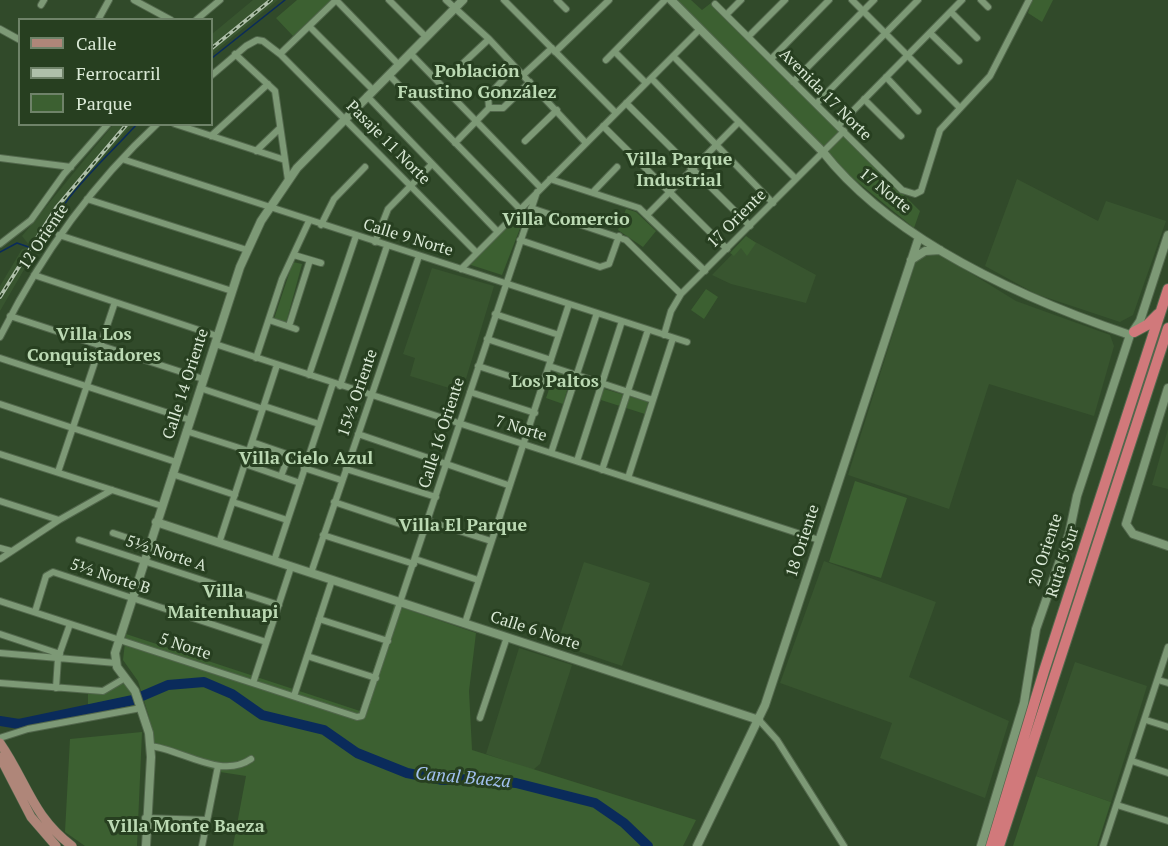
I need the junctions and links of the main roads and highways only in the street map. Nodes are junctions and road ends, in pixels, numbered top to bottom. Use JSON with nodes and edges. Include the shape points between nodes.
{"nodes":[{"id":1,"x":1168,"y":289,"type":"edge"},
{"id":2,"x":1161,"y":309,"type":"junction"},
{"id":3,"x":1168,"y":328,"type":"edge"},
{"id":4,"x":1132,"y":333,"type":"road end"},
{"id":5,"x":0,"y":743,"type":"edge"},
{"id":6,"x":0,"y":757,"type":"edge"},
{"id":7,"x":55,"y":846,"type":"edge"},
{"id":8,"x":72,"y":846,"type":"edge"},
{"id":9,"x":991,"y":846,"type":"edge"},
{"id":10,"x":999,"y":846,"type":"edge"}],
"edges":[{"from":1,"to":2,"type":"highway","name":"Ruta 5 Sur"},
{"from":2,"to":4,"type":"highway","via":[[1147,325]]},
{"from":2,"to":9,"type":"highway","name":"Ruta 5 Sur"},
{"from":3,"to":10,"type":"highway","name":"Ruta 5 Sur"},
{"from":5,"to":8,"type":"main road","via":[[37,811]]},
{"from":6,"to":7,"type":"main road","via":[[37,826]]}]}
